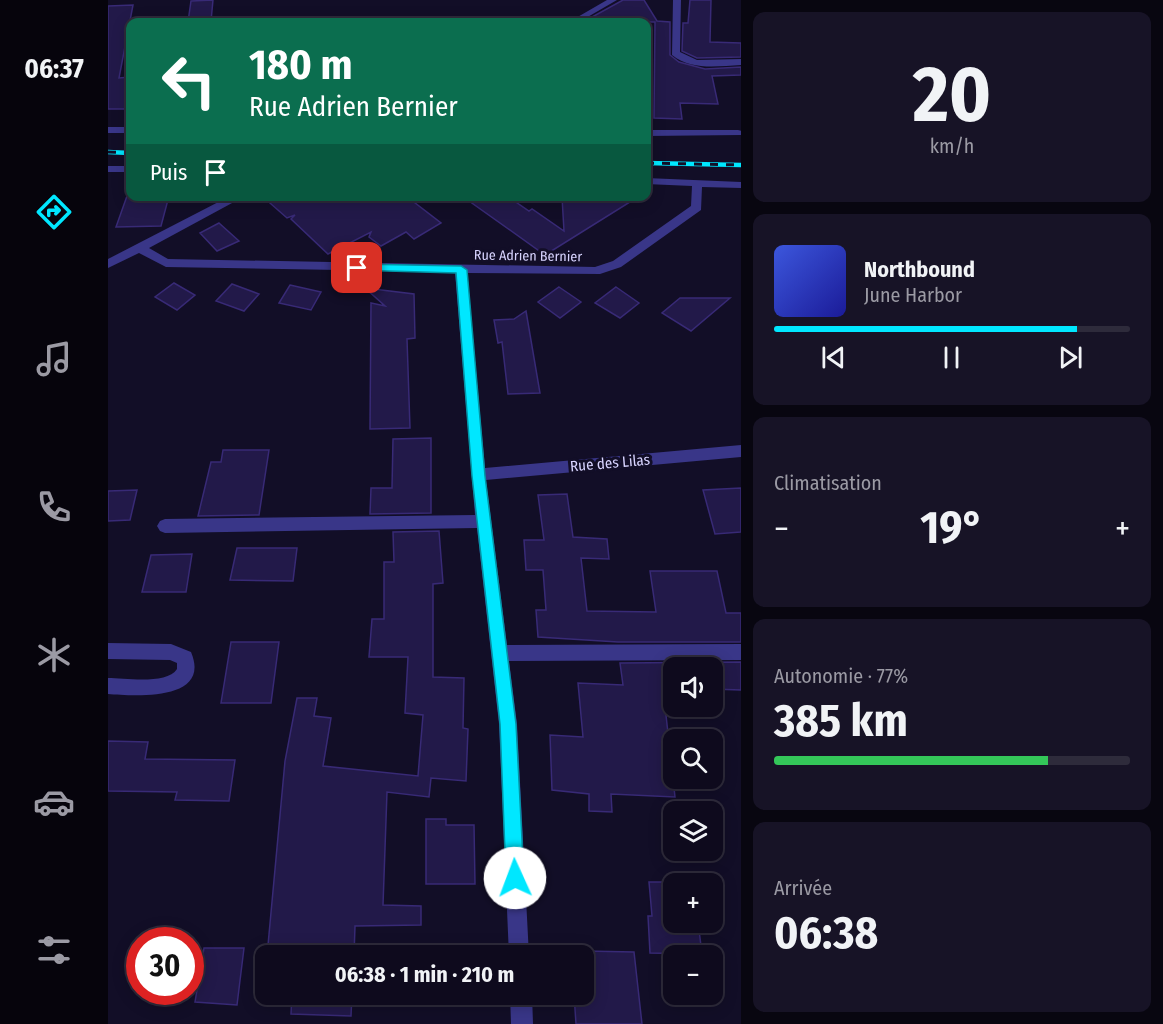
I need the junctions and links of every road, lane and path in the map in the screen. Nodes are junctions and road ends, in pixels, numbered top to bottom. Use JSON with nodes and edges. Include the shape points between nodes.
{"nodes":[{"id":1,"x":613,"y":0,"type":"edge"},
{"id":2,"x":677,"y":0,"type":"edge"},
{"id":3,"x":580,"y":18,"type":"edge"},
{"id":4,"x":741,"y":62,"type":"edge"},
{"id":5,"x":108,"y":130,"type":"edge"},
{"id":6,"x":126,"y":130,"type":"edge"},
{"id":7,"x":651,"y":133,"type":"edge"},
{"id":8,"x":738,"y":133,"type":"dead end"},
{"id":9,"x":108,"y":169,"type":"edge"},
{"id":10,"x":126,"y":169,"type":"edge"},
{"id":11,"x":651,"y":181,"type":"edge"},
{"id":12,"x":697,"y":183,"type":"junction"},
{"id":13,"x":741,"y":185,"type":"edge"},
{"id":14,"x":230,"y":201,"type":"edge"},
{"id":15,"x":140,"y":248,"type":"junction"},
{"id":16,"x":108,"y":264,"type":"edge"},
{"id":17,"x":461,"y":270,"type":"junction"},
{"id":18,"x":741,"y":451,"type":"edge"},
{"id":19,"x":478,"y":476,"type":"junction"},
{"id":20,"x":483,"y":521,"type":"junction"},
{"id":21,"x":165,"y":526,"type":"dead end"},
{"id":22,"x":108,"y":651,"type":"edge"},
{"id":23,"x":499,"y":652,"type":"junction"},
{"id":24,"x":741,"y":652,"type":"edge"},
{"id":25,"x":108,"y":686,"type":"edge"},
{"id":26,"x":518,"y":945,"type":"edge"},
{"id":27,"x":521,"y":1005,"type":"edge"},
{"id":28,"x":522,"y":1024,"type":"edge"}],
"edges":[{"from":1,"to":3,"type":"street"},
{"from":2,"to":4,"type":"street","via":[[675,53],[681,59]]},
{"from":5,"to":6,"type":"street"},
{"from":7,"to":8,"type":"street"},
{"from":9,"to":10,"type":"street"},
{"from":11,"to":12,"type":"street"},
{"from":12,"to":13,"type":"street"},
{"from":12,"to":17,"type":"street","name":"Rue Adrien Bernier","via":[[697,207],[617,264],[596,271]]},
{"from":14,"to":15,"type":"street"},
{"from":15,"to":16,"type":"street"},
{"from":15,"to":17,"type":"street","name":"Rue Adrien Bernier","via":[[166,264]]},
{"from":17,"to":19,"type":"street"},
{"from":18,"to":19,"type":"street","name":"Rue des Lilas"},
{"from":19,"to":20,"type":"street"},
{"from":20,"to":21,"type":"street"},
{"from":20,"to":23,"type":"street"},
{"from":22,"to":25,"type":"street","via":[[171,652],[185,658],[186,672],[173,684],[161,687]]},
{"from":23,"to":24,"type":"street"},
{"from":23,"to":26,"type":"street","via":[[508,724]]},
{"from":27,"to":28,"type":"street"}]}
